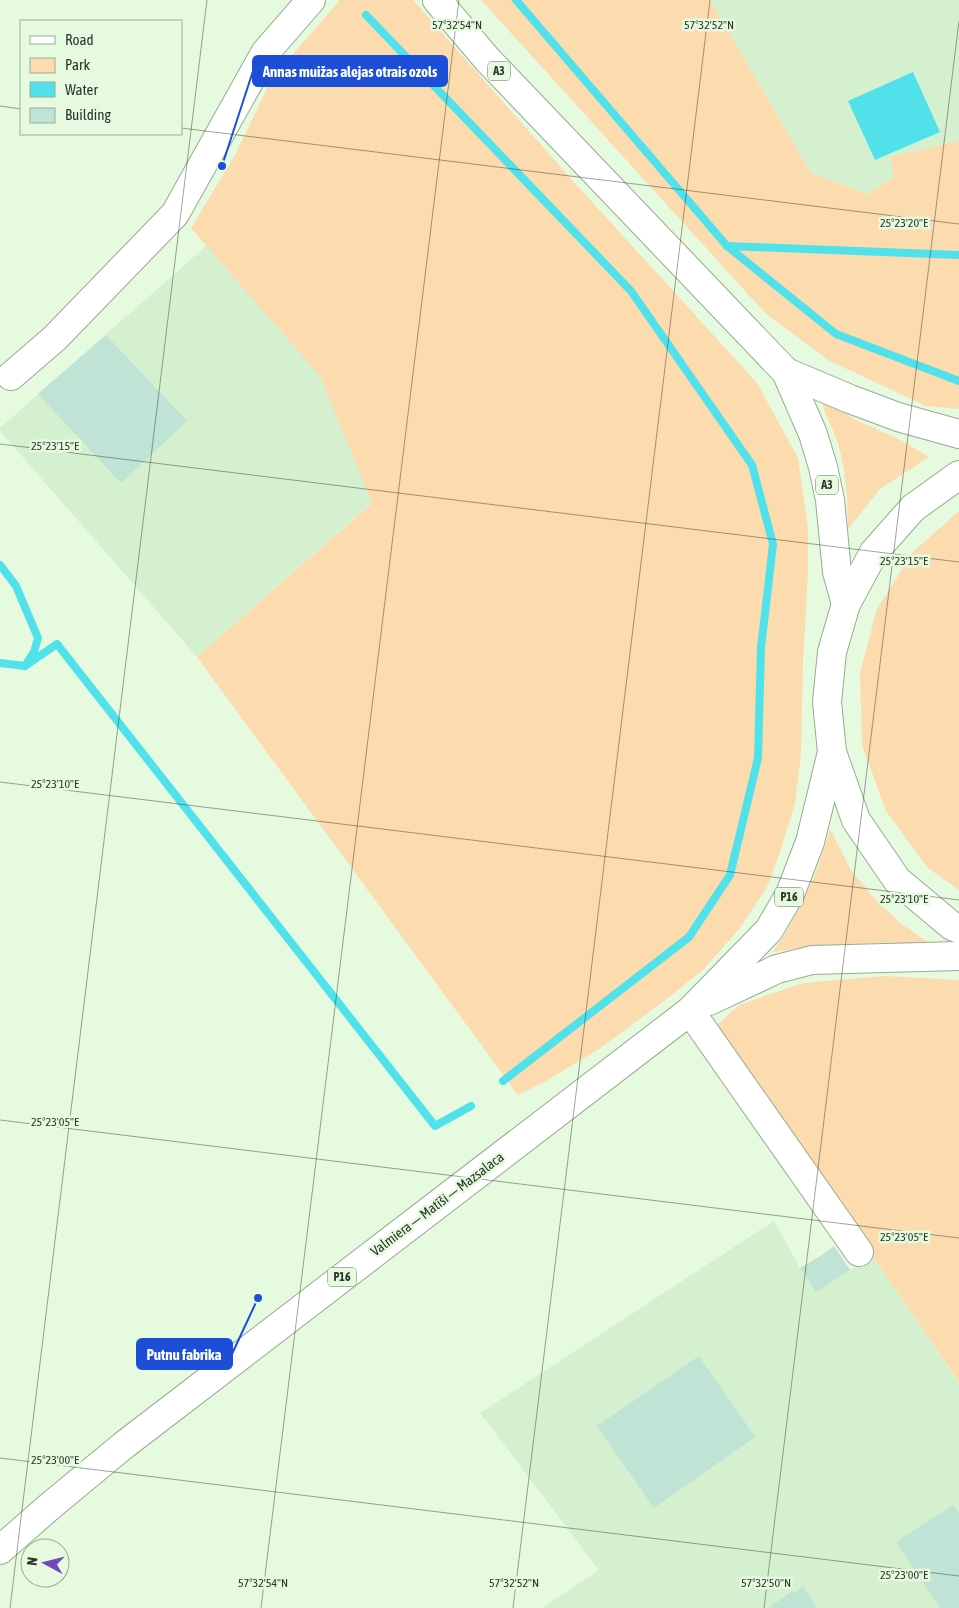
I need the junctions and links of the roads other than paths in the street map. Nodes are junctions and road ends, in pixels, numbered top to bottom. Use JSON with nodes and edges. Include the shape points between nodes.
{"nodes":[{"id":1,"x":311,"y":0,"type":"edge"},
{"id":2,"x":437,"y":0,"type":"edge"},
{"id":3,"x":786,"y":372,"type":"junction"},
{"id":4,"x":11,"y":376,"type":"dead end"},
{"id":5,"x":959,"y":434,"type":"edge"},
{"id":6,"x":959,"y":475,"type":"edge"},
{"id":7,"x":846,"y":604,"type":"junction"},
{"id":8,"x":832,"y":752,"type":"junction"},
{"id":9,"x":959,"y":929,"type":"edge"},
{"id":10,"x":959,"y":956,"type":"edge"},
{"id":11,"x":690,"y":1011,"type":"junction"},
{"id":12,"x":859,"y":1252,"type":"dead end"},
{"id":13,"x":0,"y":1550,"type":"edge"}],
"edges":[{"from":1,"to":4,"type":"main road","via":[[265,53],[175,214],[55,338]]},
{"from":2,"to":3,"type":"main road","number":"A3","via":[[494,66]]},
{"from":3,"to":5,"type":"main road","number":"A3","via":[[898,417]]},
{"from":3,"to":7,"type":"main road","number":"A3","via":[[813,434],[823,467],[830,500],[837,572]]},
{"from":6,"to":7,"type":"main road","via":[[913,508],[874,552]]},
{"from":7,"to":8,"type":"main road","via":[[832,652],[828,694]]},
{"from":8,"to":9,"type":"main road","via":[[856,820],[897,880]]},
{"from":8,"to":11,"type":"main road","name":"Valmiera — Matīši — Mazsalaca","number":"P16","via":[[810,842],[790,894],[769,930]]},
{"from":10,"to":11,"type":"main road","name":"Valmiera — Matīši — Mazsalaca","number":"P16","via":[[812,960],[777,969]]},
{"from":11,"to":12,"type":"main road"},
{"from":11,"to":13,"type":"main road","name":"Valmiera — Matīši — Mazsalaca","number":"P16","via":[[124,1445]]}]}
